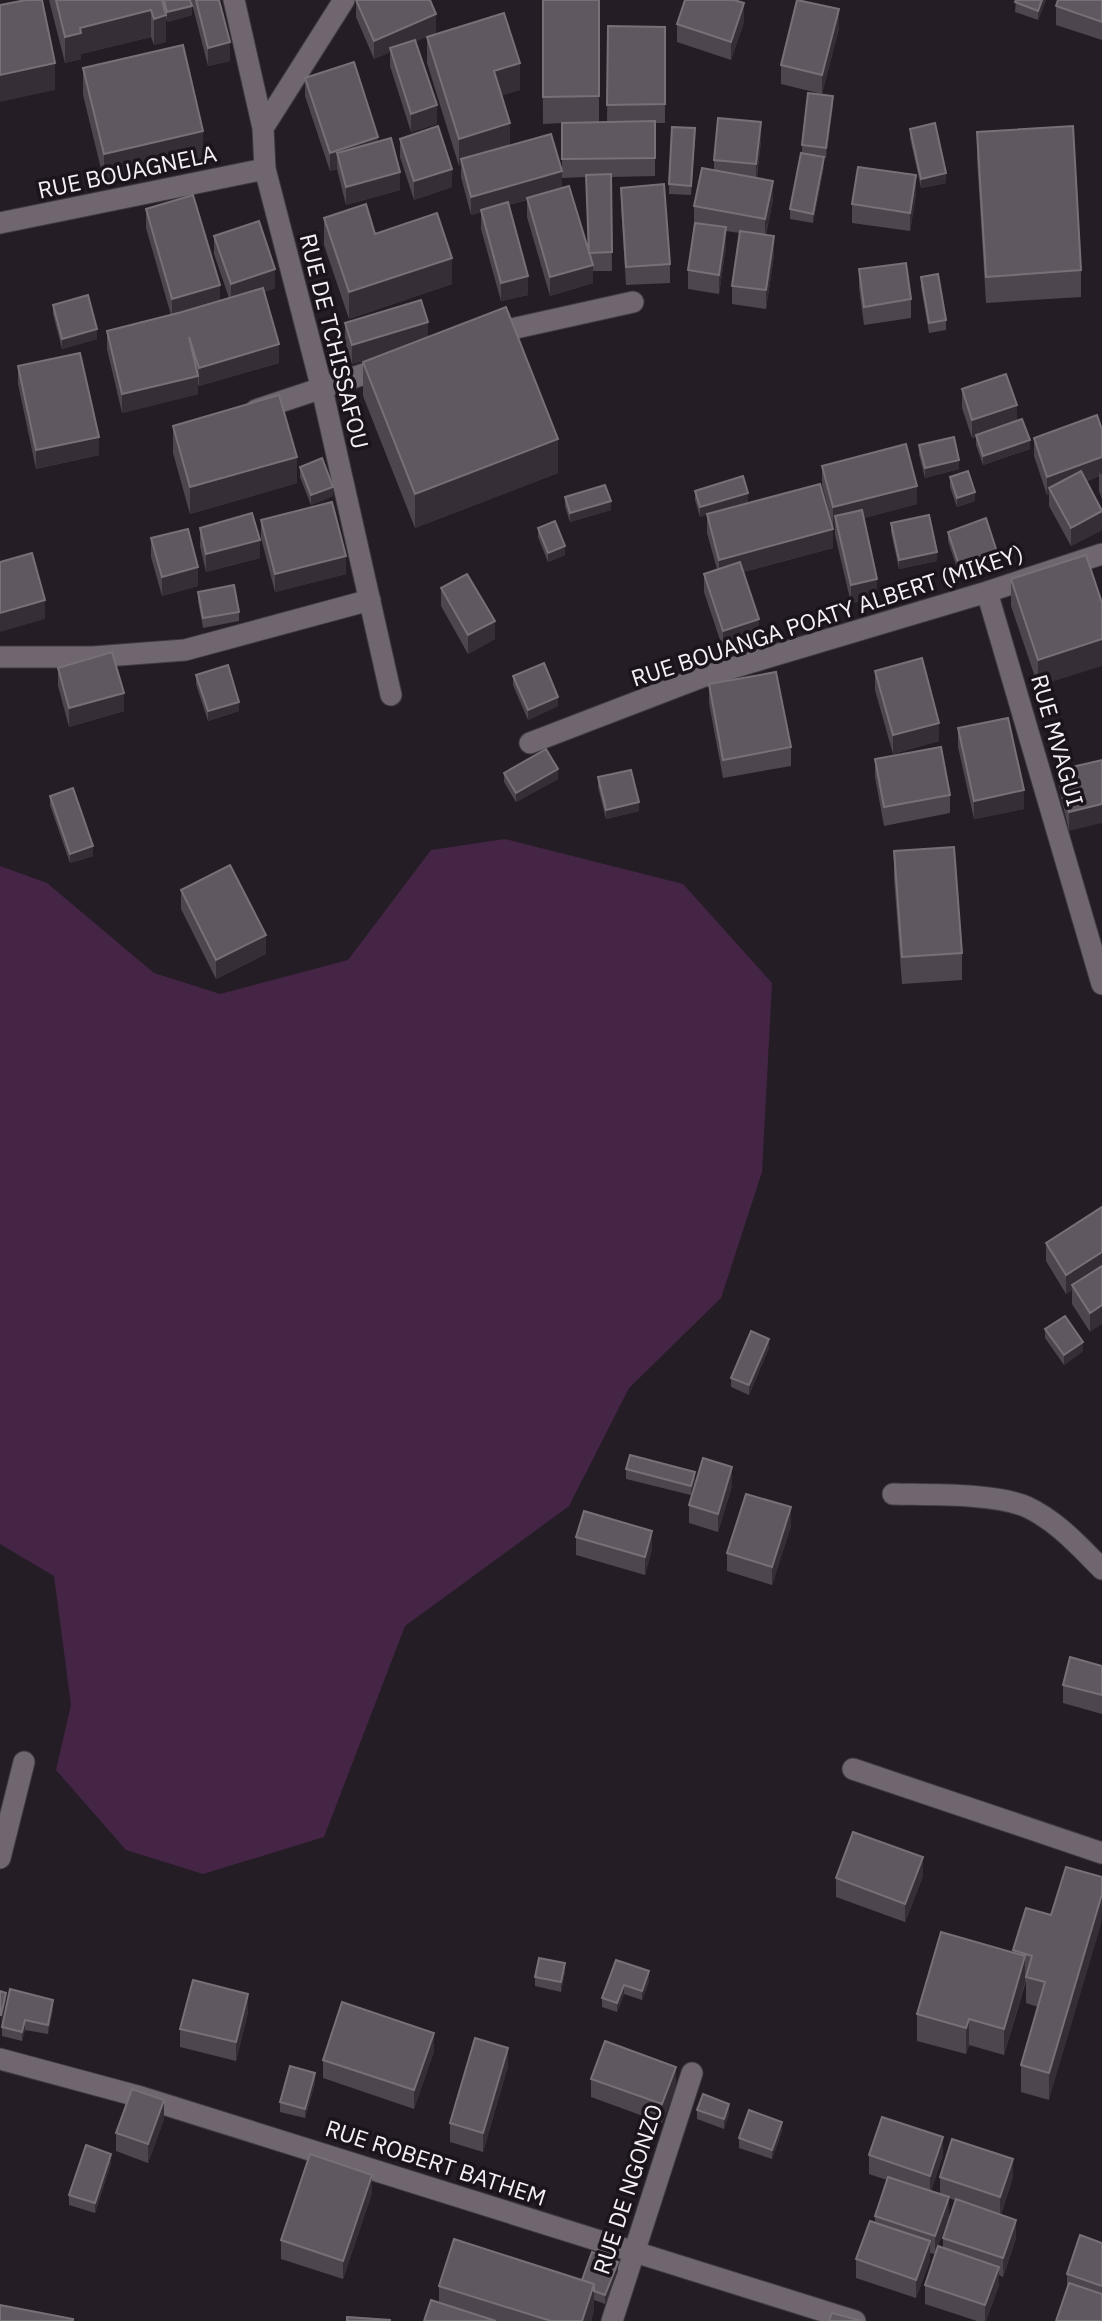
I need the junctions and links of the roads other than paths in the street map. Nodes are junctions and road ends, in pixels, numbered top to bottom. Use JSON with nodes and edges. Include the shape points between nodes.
{"nodes":[{"id":1,"x":234,"y":0,"type":"edge"},
{"id":2,"x":344,"y":0,"type":"edge"},
{"id":3,"x":263,"y":128,"type":"junction"},
{"id":4,"x":265,"y":169,"type":"junction"},
{"id":5,"x":0,"y":223,"type":"edge"},
{"id":6,"x":633,"y":302,"type":"dead end"},
{"id":7,"x":465,"y":340,"type":"edge"},
{"id":8,"x":413,"y":357,"type":"edge"},
{"id":9,"x":322,"y":388,"type":"junction"},
{"id":10,"x":232,"y":418,"type":"edge"},
{"id":11,"x":1102,"y":554,"type":"edge"},
{"id":12,"x":986,"y":592,"type":"junction"},
{"id":13,"x":370,"y":600,"type":"junction"},
{"id":14,"x":0,"y":657,"type":"edge"},
{"id":15,"x":391,"y":695,"type":"dead end"},
{"id":16,"x":530,"y":744,"type":"dead end"},
{"id":17,"x":1102,"y":984,"type":"edge"},
{"id":18,"x":893,"y":1494,"type":"dead end"},
{"id":19,"x":1102,"y":1569,"type":"edge"},
{"id":20,"x":24,"y":1762,"type":"dead end"},
{"id":21,"x":853,"y":1769,"type":"dead end"},
{"id":22,"x":1102,"y":1853,"type":"edge"},
{"id":23,"x":0,"y":1857,"type":"edge"},
{"id":24,"x":0,"y":2059,"type":"edge"},
{"id":25,"x":692,"y":2074,"type":"dead end"},
{"id":26,"x":633,"y":2252,"type":"junction"},
{"id":27,"x":612,"y":2321,"type":"edge"},
{"id":28,"x":855,"y":2321,"type":"edge"}],
"edges":[{"from":1,"to":3,"type":"street","name":"RUE DE TCHISSAFOU"},
{"from":2,"to":3,"type":"street"},
{"from":3,"to":4,"type":"street","name":"RUE DE TCHISSAFOU"},
{"from":4,"to":5,"type":"street","name":"RUE BOUAGNELA"},
{"from":4,"to":9,"type":"street","name":"RUE DE TCHISSAFOU"},
{"from":6,"to":7,"type":"street"},
{"from":8,"to":9,"type":"street"},
{"from":9,"to":10,"type":"street"},
{"from":9,"to":13,"type":"street","name":"RUE DE TCHISSAFOU"},
{"from":11,"to":12,"type":"street","name":"RUE BOUANGA POATY ALBERT (MIKEY)"},
{"from":12,"to":16,"type":"street","name":"RUE BOUANGA POATY ALBERT (MIKEY)","via":[[702,677]]},
{"from":12,"to":17,"type":"street","name":"RUE MVAGUI"},
{"from":13,"to":14,"type":"street","via":[[185,650],[93,657]]},
{"from":13,"to":15,"type":"street","name":"RUE DE TCHISSAFOU"},
{"from":18,"to":19,"type":"street","via":[[988,1498],[1026,1506],[1062,1530]]},
{"from":20,"to":23,"type":"street"},
{"from":21,"to":22,"type":"street"},
{"from":24,"to":26,"type":"street","name":"RUE ROBERT BATHEM","via":[[141,2097]]},
{"from":25,"to":26,"type":"street","name":"RUE DE NGONZO"},
{"from":26,"to":27,"type":"street","name":"RUE DE NGONZO"},
{"from":26,"to":28,"type":"street","name":"RUE ROBERT BATHEM"}]}
